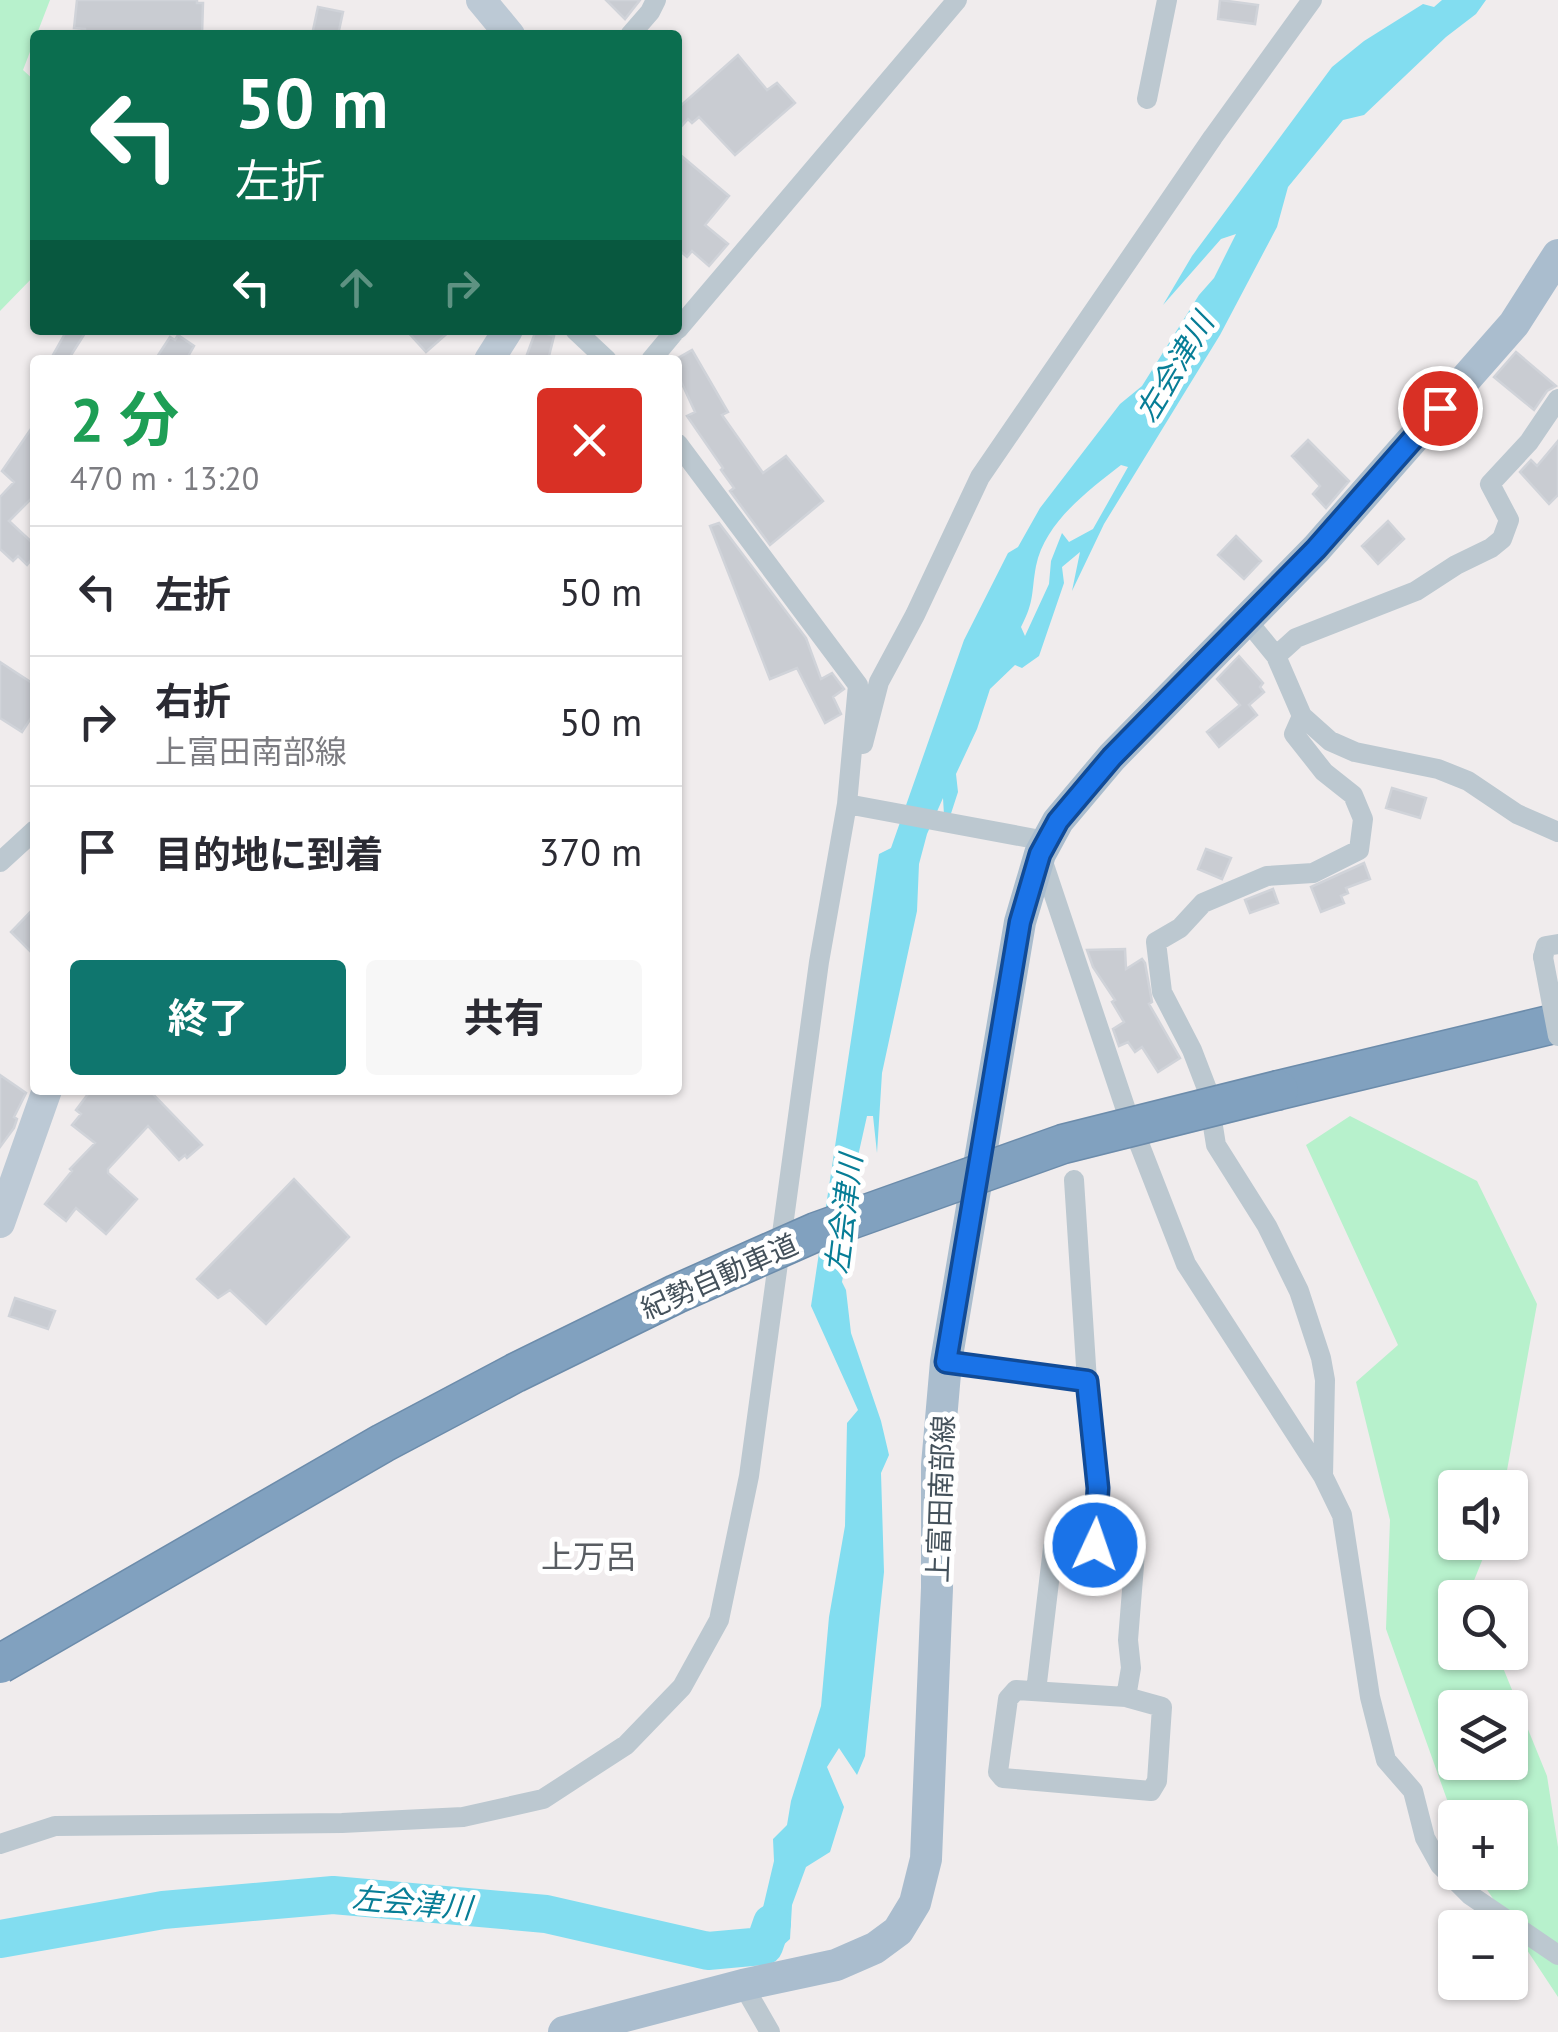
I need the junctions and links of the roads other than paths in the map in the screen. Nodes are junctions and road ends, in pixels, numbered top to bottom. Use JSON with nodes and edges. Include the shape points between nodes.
{"nodes":[{"id":1,"x":481,"y":0,"type":"edge"},
{"id":2,"x":656,"y":0,"type":"edge"},
{"id":3,"x":957,"y":0,"type":"edge"},
{"id":4,"x":1167,"y":0,"type":"edge"},
{"id":5,"x":1312,"y":0,"type":"edge"},
{"id":6,"x":506,"y":30,"type":"edge"},
{"id":7,"x":634,"y":30,"type":"edge"},
{"id":8,"x":1147,"y":99,"type":"dead end"},
{"id":9,"x":1558,"y":255,"type":"edge"},
{"id":10,"x":682,"y":323,"type":"edge"},
{"id":11,"x":580,"y":335,"type":"edge"},
{"id":12,"x":672,"y":335,"type":"edge"},
{"id":13,"x":601,"y":355,"type":"edge"},
{"id":14,"x":655,"y":355,"type":"edge"},
{"id":15,"x":1558,"y":399,"type":"edge"},
{"id":16,"x":682,"y":449,"type":"edge"},
{"id":17,"x":1245,"y":618,"type":"junction"},
{"id":18,"x":1276,"y":656,"type":"junction"},
{"id":19,"x":1302,"y":716,"type":"junction"},
{"id":20,"x":856,"y":806,"type":"junction"},
{"id":21,"x":1558,"y":832,"type":"edge"},
{"id":22,"x":30,"y":835,"type":"edge"},
{"id":23,"x":1035,"y":843,"type":"junction"},
{"id":24,"x":0,"y":862,"type":"edge"},
{"id":25,"x":1551,"y":951,"type":"edge"},
{"id":26,"x":1558,"y":1022,"type":"edge"},
{"id":27,"x":1558,"y":1036,"type":"edge"},
{"id":28,"x":45,"y":1095,"type":"edge"},
{"id":29,"x":1074,"y":1180,"type":"dead end"},
{"id":30,"x":0,"y":1223,"type":"edge"},
{"id":31,"x":946,"y":1362,"type":"junction"},
{"id":32,"x":1087,"y":1381,"type":"junction"},
{"id":33,"x":1323,"y":1476,"type":"junction"},
{"id":34,"x":1095,"y":1545,"type":"junction"},
{"id":35,"x":0,"y":1664,"type":"edge"},
{"id":36,"x":1036,"y":1691,"type":"junction"},
{"id":37,"x":1126,"y":1698,"type":"junction"},
{"id":38,"x":0,"y":1844,"type":"edge"},
{"id":39,"x":1558,"y":1956,"type":"edge"},
{"id":40,"x":743,"y":1984,"type":"junction"},
{"id":41,"x":564,"y":2032,"type":"edge"},
{"id":42,"x":770,"y":2032,"type":"edge"}],
"edges":[{"from":1,"to":6,"type":"main road"},
{"from":2,"to":7,"type":"street"},
{"from":3,"to":10,"type":"street"},
{"from":4,"to":8,"type":"street"},
{"from":5,"to":20,"type":"street","via":[[980,477],[879,682]]},
{"from":9,"to":17,"type":"main road","name":"上富田南部線","via":[[1514,324],[1316,549]]},
{"from":11,"to":13,"type":"street"},
{"from":12,"to":14,"type":"street"},
{"from":15,"to":18,"type":"street","via":[[1490,484],[1509,520],[1502,539],[1416,591],[1296,638]]},
{"from":16,"to":20,"type":"street","via":[[858,685]]},
{"from":17,"to":18,"type":"street"},
{"from":17,"to":23,"type":"main road","name":"上富田南部線"},
{"from":18,"to":19,"type":"street"},
{"from":19,"to":21,"type":"street","via":[[1330,742],[1438,769]]},
{"from":19,"to":33,"type":"street","via":[[1294,734],[1324,772],[1353,794],[1363,818],[1359,850],[1313,874],[1267,876],[1203,903],[1156,942],[1162,992],[1208,1089],[1216,1145],[1268,1226],[1321,1358]]},
{"from":20,"to":23,"type":"street"},
{"from":20,"to":38,"type":"street","via":[[819,962],[748,1476],[719,1620],[682,1687],[626,1745],[543,1799],[446,1818],[55,1826]]},
{"from":22,"to":24,"type":"street"},
{"from":23,"to":31,"type":"main road","name":"上富田南部線"},
{"from":23,"to":33,"type":"street","via":[[1186,1264]]},
{"from":25,"to":27,"type":"street","bridge":true},
{"from":26,"to":35,"type":"highway","name":"紀勢自動車道","bridge":true,"via":[[1063,1144],[816,1232],[514,1373]]},
{"from":28,"to":30,"type":"main road"},
{"from":29,"to":32,"type":"street"},
{"from":31,"to":32,"type":"street"},
{"from":31,"to":40,"type":"main road","name":"上富田南部線","via":[[926,1859],[915,1903],[898,1931],[875,1948],[836,1965]]},
{"from":32,"to":34,"type":"street","via":[[1098,1488]]},
{"from":33,"to":39,"type":"street","via":[[1342,1514],[1386,1760],[1412,1791],[1440,1865],[1470,1895]]},
{"from":34,"to":36,"type":"street","via":[[1053,1548]]},
{"from":34,"to":37,"type":"street","via":[[1135,1553]]},
{"from":36,"to":37,"type":"street"},
{"from":36,"to":37,"type":"street","via":[[1016,1690],[1008,1698],[998,1772],[1004,1778],[1151,1790],[1162,1706]]},
{"from":40,"to":41,"type":"main road","name":"上富田南部線"},
{"from":40,"to":42,"type":"street"}]}
